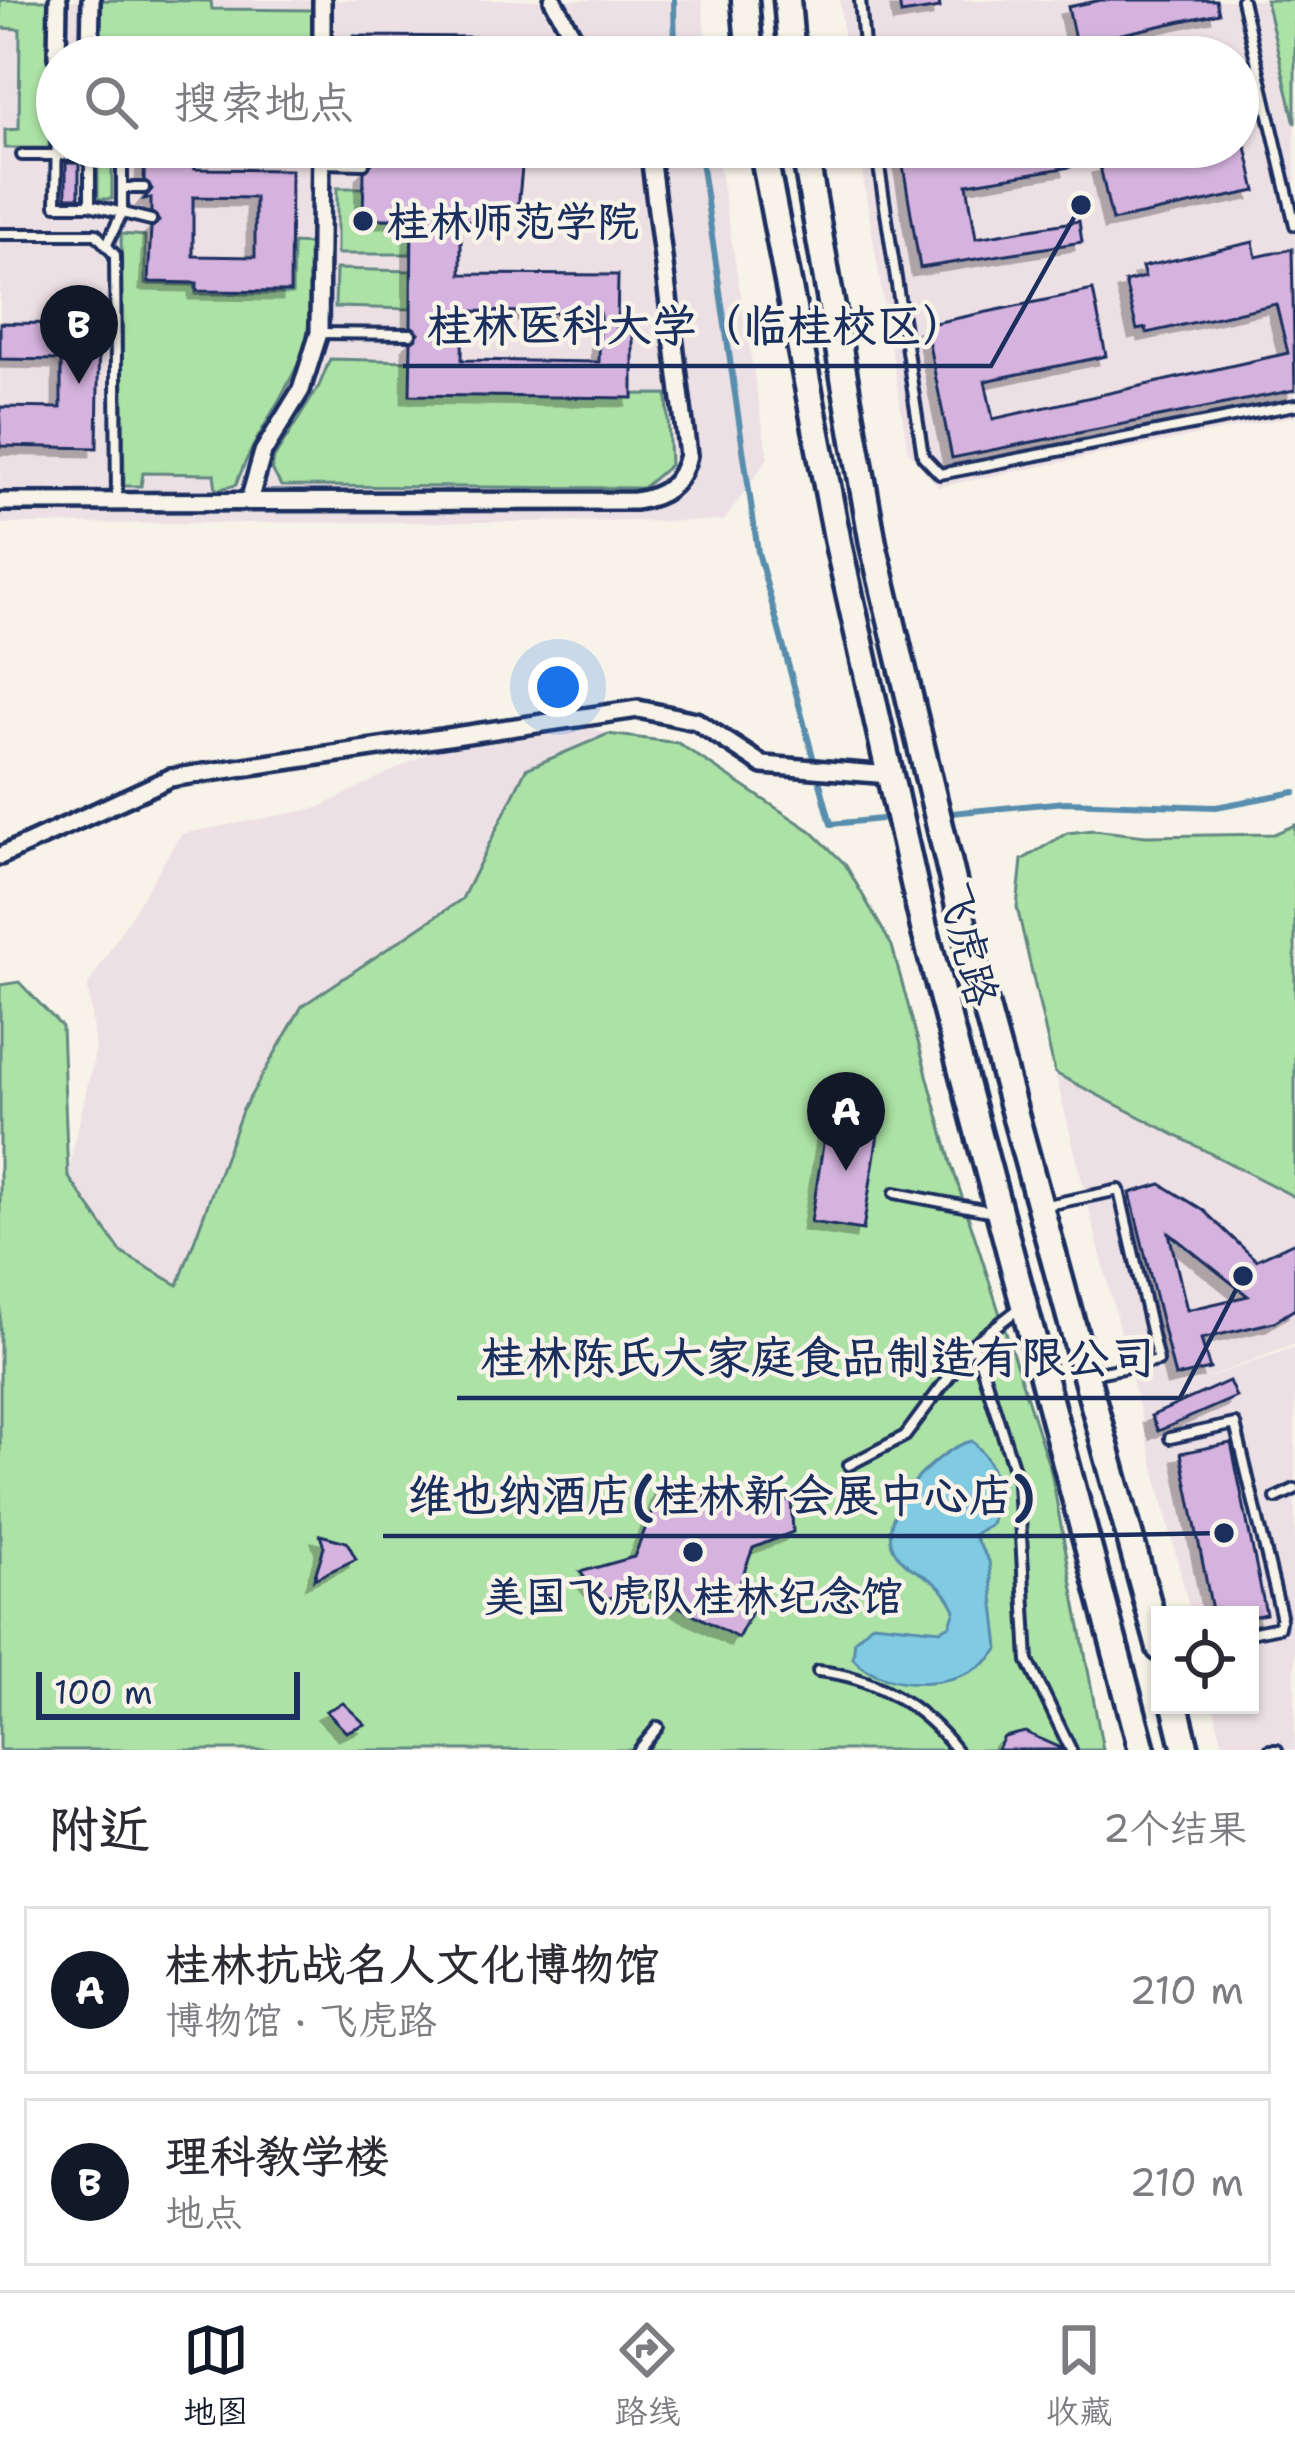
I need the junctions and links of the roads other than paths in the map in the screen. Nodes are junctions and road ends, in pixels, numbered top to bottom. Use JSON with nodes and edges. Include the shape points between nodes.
{"nodes":[{"id":1,"x":58,"y":0,"type":"edge"},
{"id":2,"x":91,"y":0,"type":"edge"},
{"id":3,"x":322,"y":0,"type":"edge"},
{"id":4,"x":553,"y":0,"type":"edge"},
{"id":5,"x":745,"y":0,"type":"edge"},
{"id":6,"x":787,"y":0,"type":"edge"},
{"id":7,"x":860,"y":0,"type":"edge"},
{"id":8,"x":1242,"y":0,"type":"edge"},
{"id":9,"x":57,"y":36,"type":"edge"},
{"id":10,"x":91,"y":36,"type":"edge"},
{"id":11,"x":322,"y":36,"type":"edge"},
{"id":12,"x":573,"y":36,"type":"edge"},
{"id":13,"x":748,"y":36,"type":"edge"},
{"id":14,"x":790,"y":36,"type":"edge"},
{"id":15,"x":863,"y":36,"type":"edge"},
{"id":16,"x":1250,"y":36,"type":"edge"},
{"id":17,"x":1259,"y":72,"type":"edge"},
{"id":18,"x":22,"y":155,"type":"dead end"},
{"id":19,"x":36,"y":155,"type":"edge"},
{"id":20,"x":56,"y":168,"type":"edge"},
{"id":21,"x":90,"y":168,"type":"edge"},
{"id":22,"x":122,"y":168,"type":"edge"},
{"id":23,"x":321,"y":168,"type":"edge"},
{"id":24,"x":652,"y":168,"type":"edge"},
{"id":25,"x":766,"y":168,"type":"edge"},
{"id":26,"x":808,"y":168,"type":"edge"},
{"id":27,"x":879,"y":168,"type":"edge"},
{"id":28,"x":122,"y":188,"type":"junction"},
{"id":29,"x":144,"y":188,"type":"dead end"},
{"id":30,"x":90,"y":205,"type":"junction"},
{"id":31,"x":122,"y":213,"type":"junction"},
{"id":32,"x":151,"y":220,"type":"dead end"},
{"id":33,"x":1295,"y":225,"type":"edge"},
{"id":34,"x":0,"y":234,"type":"edge"},
{"id":35,"x":108,"y":242,"type":"junction"},
{"id":36,"x":319,"y":333,"type":"junction"},
{"id":37,"x":411,"y":334,"type":"dead end"},
{"id":38,"x":1295,"y":405,"type":"edge"},
{"id":39,"x":249,"y":501,"type":"junction"},
{"id":40,"x":0,"y":502,"type":"edge"},
{"id":41,"x":117,"y":503,"type":"junction"},
{"id":42,"x":890,"y":776,"type":"junction"},
{"id":43,"x":0,"y":856,"type":"edge"},
{"id":44,"x":895,"y":1193,"type":"dead end"},
{"id":45,"x":1039,"y":1206,"type":"junction"},
{"id":46,"x":998,"y":1213,"type":"junction"},
{"id":47,"x":1022,"y":1306,"type":"junction"},
{"id":48,"x":974,"y":1343,"type":"junction"},
{"id":49,"x":1085,"y":1376,"type":"junction"},
{"id":50,"x":1170,"y":1438,"type":"dead end"},
{"id":51,"x":849,"y":1465,"type":"dead end"},
{"id":52,"x":1295,"y":1490,"type":"edge"},
{"id":53,"x":1276,"y":1498,"type":"dead end"},
{"id":54,"x":1151,"y":1615,"type":"edge"},
{"id":55,"x":1259,"y":1631,"type":"edge"},
{"id":56,"x":818,"y":1671,"type":"dead end"},
{"id":57,"x":1177,"y":1714,"type":"edge"},
{"id":58,"x":658,"y":1727,"type":"dead end"},
{"id":59,"x":639,"y":1750,"type":"edge"},
{"id":60,"x":956,"y":1750,"type":"edge"},
{"id":61,"x":1071,"y":1750,"type":"edge"},
{"id":62,"x":1142,"y":1750,"type":"edge"},
{"id":63,"x":1186,"y":1750,"type":"edge"}],
"edges":[{"from":1,"to":9,"type":"street"},
{"from":2,"to":10,"type":"street"},
{"from":3,"to":11,"type":"street"},
{"from":4,"to":12,"type":"street"},
{"from":5,"to":13,"type":"main road"},
{"from":6,"to":14,"type":"main road"},
{"from":7,"to":15,"type":"lane"},
{"from":8,"to":16,"type":"lane"},
{"from":17,"to":33,"type":"lane"},
{"from":18,"to":19,"type":"lane"},
{"from":20,"to":30,"type":"lane","via":[[56,206]]},
{"from":21,"to":30,"type":"lane"},
{"from":22,"to":28,"type":"lane"},
{"from":23,"to":36,"type":"street"},
{"from":24,"to":39,"type":"street","via":[[688,455],[671,489],[635,501]]},
{"from":25,"to":42,"type":"main road","name":"飞虎路"},
{"from":26,"to":45,"type":"main road","name":"飞虎路","via":[[873,544]]},
{"from":27,"to":38,"type":"lane","via":[[923,456],[940,474]]},
{"from":28,"to":29,"type":"lane"},
{"from":28,"to":31,"type":"lane"},
{"from":30,"to":31,"type":"lane"},
{"from":31,"to":32,"type":"lane"},
{"from":31,"to":35,"type":"lane"},
{"from":34,"to":35,"type":"lane","via":[[96,234]]},
{"from":35,"to":41,"type":"lane","via":[[115,255]]},
{"from":36,"to":37,"type":"lane"},
{"from":36,"to":39,"type":"street"},
{"from":39,"to":41,"type":"street"},
{"from":40,"to":41,"type":"street"},
{"from":42,"to":43,"type":"street","via":[[763,766],[697,721],[638,710],[170,778]]},
{"from":42,"to":46,"type":"main road","name":"飞虎路"},
{"from":44,"to":46,"type":"lane"},
{"from":45,"to":49,"type":"main road","name":"飞虎路"},
{"from":45,"to":49,"type":"lane","via":[[1119,1190],[1158,1361]]},
{"from":46,"to":47,"type":"main road","name":"飞虎路"},
{"from":47,"to":48,"type":"lane"},
{"from":47,"to":62,"type":"main road","name":"飞虎路"},
{"from":48,"to":51,"type":"lane","via":[[904,1436]]},
{"from":48,"to":61,"type":"lane","via":[[1018,1482],[1028,1661]]},
{"from":49,"to":54,"type":"main road","name":"飞虎路"},
{"from":50,"to":55,"type":"lane","via":[[1234,1424],[1281,1616],[1279,1627]]},
{"from":52,"to":53,"type":"lane"},
{"from":56,"to":60,"type":"lane","via":[[894,1695]]},
{"from":57,"to":63,"type":"main road"},
{"from":58,"to":59,"type":"lane"}]}
